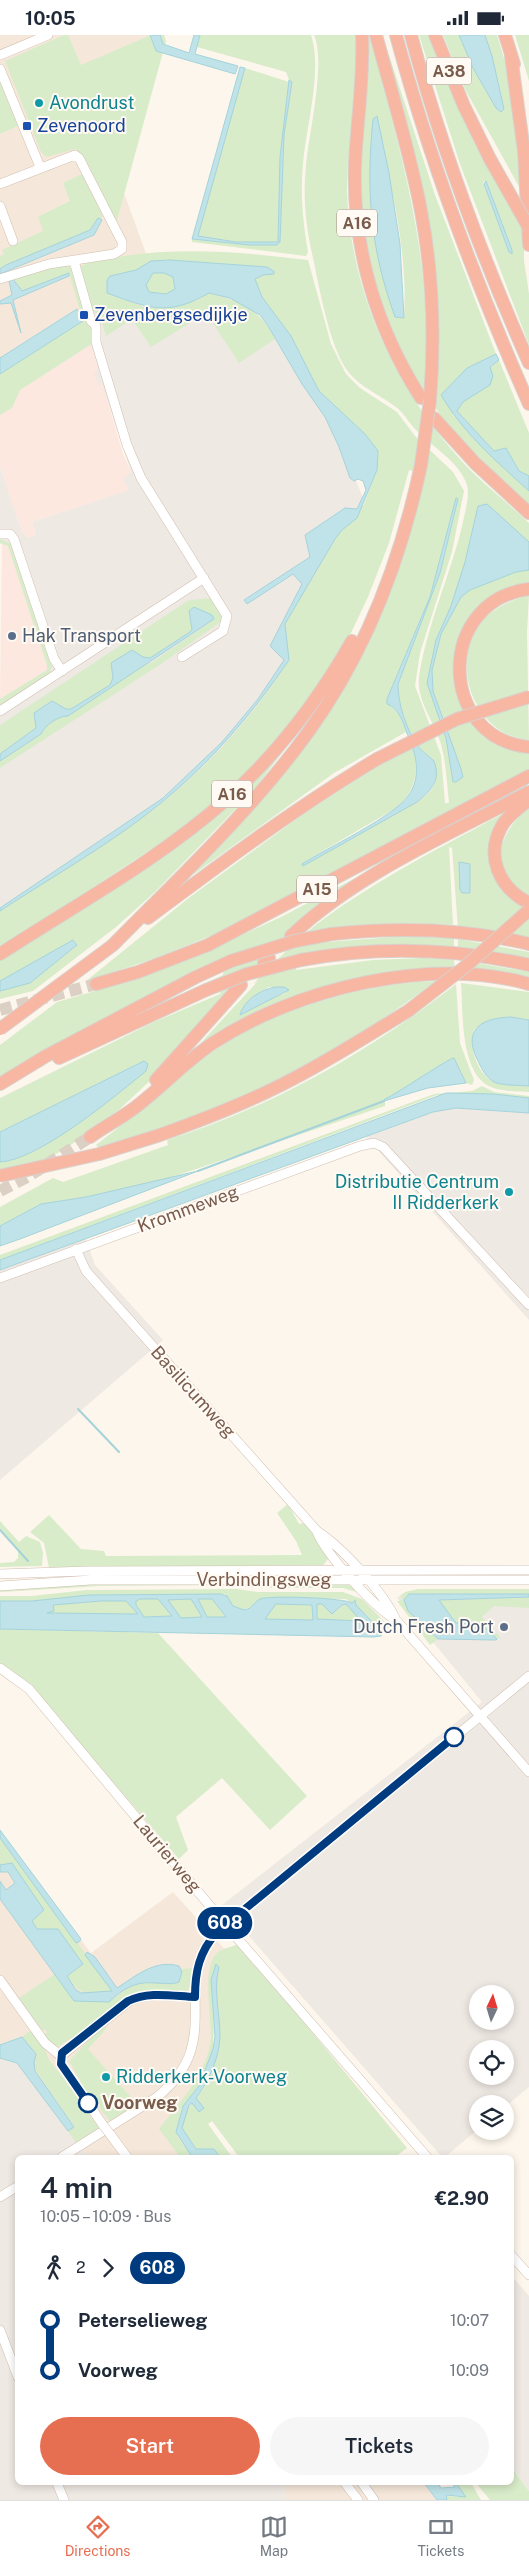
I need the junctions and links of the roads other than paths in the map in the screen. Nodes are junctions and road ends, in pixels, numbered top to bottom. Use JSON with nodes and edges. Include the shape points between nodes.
{"nodes":[{"id":1,"x":48,"y":35,"type":"edge"},
{"id":2,"x":362,"y":35,"type":"edge"},
{"id":3,"x":376,"y":35,"type":"edge"},
{"id":4,"x":396,"y":35,"type":"edge"},
{"id":5,"x":411,"y":35,"type":"edge"},
{"id":6,"x":435,"y":35,"type":"edge"},
{"id":7,"x":505,"y":35,"type":"edge"},
{"id":8,"x":0,"y":55,"type":"edge"},
{"id":9,"x":511,"y":56,"type":"junction"},
{"id":10,"x":0,"y":69,"type":"edge"},
{"id":11,"x":529,"y":116,"type":"edge"},
{"id":12,"x":40,"y":167,"type":"junction"},
{"id":13,"x":0,"y":185,"type":"edge"},
{"id":14,"x":0,"y":206,"type":"edge"},
{"id":15,"x":529,"y":228,"type":"edge"},
{"id":16,"x":13,"y":241,"type":"dead end"},
{"id":17,"x":529,"y":245,"type":"edge"},
{"id":18,"x":74,"y":261,"type":"junction"},
{"id":19,"x":0,"y":279,"type":"edge"},
{"id":20,"x":529,"y":363,"type":"edge"},
{"id":21,"x":421,"y":398,"type":"dead end"},
{"id":22,"x":529,"y":404,"type":"edge"},
{"id":23,"x":434,"y":417,"type":"dead end"},
{"id":24,"x":529,"y":513,"type":"edge"},
{"id":25,"x":0,"y":534,"type":"edge"},
{"id":26,"x":394,"y":564,"type":"junction"},
{"id":27,"x":204,"y":578,"type":"junction"},
{"id":28,"x":529,"y":589,"type":"edge"},
{"id":29,"x":182,"y":657,"type":"dead end"},
{"id":30,"x":62,"y":671,"type":"junction"},
{"id":31,"x":529,"y":697,"type":"edge"},
{"id":32,"x":0,"y":711,"type":"edge"},
{"id":33,"x":529,"y":747,"type":"edge"},
{"id":34,"x":529,"y":775,"type":"edge"},
{"id":35,"x":529,"y":792,"type":"edge"},
{"id":36,"x":529,"y":800,"type":"edge"},
{"id":37,"x":529,"y":903,"type":"edge"},
{"id":38,"x":529,"y":910,"type":"edge"},
{"id":39,"x":291,"y":937,"type":"dead end"},
{"id":40,"x":529,"y":944,"type":"edge"},
{"id":41,"x":112,"y":945,"type":"junction"},
{"id":42,"x":0,"y":954,"type":"edge"},
{"id":43,"x":529,"y":965,"type":"edge"},
{"id":44,"x":529,"y":984,"type":"edge"},
{"id":45,"x":96,"y":985,"type":"tunnel mouth"},
{"id":46,"x":241,"y":985,"type":"dead end"},
{"id":47,"x":0,"y":1029,"type":"edge"},
{"id":48,"x":0,"y":1085,"type":"edge"},
{"id":49,"x":0,"y":1176,"type":"edge"},
{"id":50,"x":76,"y":1249,"type":"junction"},
{"id":51,"x":0,"y":1278,"type":"edge"},
{"id":52,"x":529,"y":1305,"type":"edge"},
{"id":53,"x":317,"y":1531,"type":"junction"},
{"id":54,"x":335,"y":1558,"type":"junction"},
{"id":55,"x":329,"y":1570,"type":"junction"},
{"id":56,"x":529,"y":1570,"type":"edge"},
{"id":57,"x":346,"y":1571,"type":"junction"},
{"id":58,"x":359,"y":1571,"type":"junction"},
{"id":59,"x":0,"y":1574,"type":"edge"},
{"id":60,"x":353,"y":1580,"type":"junction"},
{"id":61,"x":368,"y":1580,"type":"junction"},
{"id":62,"x":387,"y":1580,"type":"junction"},
{"id":63,"x":529,"y":1580,"type":"edge"},
{"id":64,"x":0,"y":1586,"type":"edge"},
{"id":65,"x":381,"y":1595,"type":"junction"},
{"id":66,"x":396,"y":1620,"type":"junction"},
{"id":67,"x":0,"y":1668,"type":"edge"},
{"id":68,"x":529,"y":1676,"type":"edge"},
{"id":69,"x":479,"y":1716,"type":"junction"},
{"id":70,"x":529,"y":1772,"type":"edge"},
{"id":71,"x":225,"y":1924,"type":"junction"},
{"id":72,"x":0,"y":1980,"type":"edge"},
{"id":73,"x":195,"y":1997,"type":"junction"},
{"id":74,"x":61,"y":2056,"type":"junction"},
{"id":75,"x":65,"y":2155,"type":"edge"},
{"id":76,"x":126,"y":2155,"type":"edge"},
{"id":77,"x":425,"y":2155,"type":"edge"},
{"id":78,"x":15,"y":2188,"type":"edge"},
{"id":79,"x":0,"y":2197,"type":"edge"},
{"id":80,"x":514,"y":2258,"type":"edge"},
{"id":81,"x":529,"y":2275,"type":"edge"},
{"id":82,"x":0,"y":2331,"type":"edge"},
{"id":83,"x":15,"y":2369,"type":"edge"},
{"id":84,"x":59,"y":2485,"type":"edge"},
{"id":85,"x":347,"y":2485,"type":"edge"},
{"id":86,"x":363,"y":2485,"type":"edge"},
{"id":87,"x":64,"y":2500,"type":"edge"},
{"id":88,"x":358,"y":2500,"type":"edge"},
{"id":89,"x":374,"y":2500,"type":"edge"}],
"edges":[{"from":1,"to":8,"type":"street"},
{"from":2,"to":21,"type":"highway","number":"A16","via":[[363,78],[355,174],[360,239],[380,319],[396,356]]},
{"from":3,"to":26,"type":"highway","number":"A16","bridge":true,"via":[[422,212],[430,271],[433,354],[421,465]]},
{"from":4,"to":22,"type":"highway","via":[[460,237]]},
{"from":5,"to":20,"type":"highway","via":[[460,189]]},
{"from":6,"to":15,"type":"highway","number":"A38","bridge":true,"via":[[464,106]]},
{"from":7,"to":9,"type":"highway"},
{"from":9,"to":11,"type":"highway"},
{"from":9,"to":17,"type":"highway","via":[[524,151]]},
{"from":10,"to":12,"type":"street"},
{"from":12,"to":13,"type":"street"},
{"from":12,"to":18,"type":"street","via":[[70,156],[80,157],[122,242],[122,249],[114,254]]},
{"from":14,"to":16,"type":"street"},
{"from":18,"to":19,"type":"street","via":[[38,266]]},
{"from":18,"to":27,"type":"street","via":[[91,321],[96,326],[96,343],[132,459],[153,499]]},
{"from":23,"to":24,"type":"highway","via":[[475,463]]},
{"from":25,"to":30,"type":"street","via":[[10,534],[14,539],[54,659]]},
{"from":26,"to":41,"type":"highway","number":"A16","via":[[352,660],[309,730],[243,813]]},
{"from":26,"to":42,"type":"highway","number":"A16","via":[[334,672],[260,767],[215,809],[164,847]]},
{"from":27,"to":29,"type":"street","via":[[227,616],[227,622],[223,631]]},
{"from":27,"to":30,"type":"street"},
{"from":28,"to":33,"type":"highway","via":[[508,594],[481,612],[465,637],[459,664],[462,694],[479,721],[504,740]]},
{"from":30,"to":32,"type":"street"},
{"from":31,"to":41,"type":"highway","bridge":true,"via":[[457,719],[377,759],[324,791],[247,845]]},
{"from":34,"to":45,"type":"highway","number":"A15","via":[[208,945],[138,973]]},
{"from":35,"to":39,"type":"highway","number":"A15","via":[[372,877]]},
{"from":36,"to":37,"type":"highway","via":[[503,824],[495,854],[504,884]]},
{"from":38,"to":49,"type":"highway","bridge":true,"via":[[466,966],[408,1011],[282,1085],[160,1135],[84,1158]]},
{"from":40,"to":48,"type":"highway","bridge":true,"via":[[468,932],[378,929],[287,943],[231,961],[196,977],[55,1051]]},
{"from":41,"to":47,"type":"highway","bridge":true},
{"from":43,"to":48,"type":"highway","bridge":true,"via":[[445,951],[376,951],[301,960],[206,989]]},
{"from":44,"to":46,"type":"highway","bridge":true,"via":[[467,976],[404,977],[348,985],[276,1009],[213,1043],[137,1106],[91,1136],[158,1078]]},
{"from":50,"to":51,"type":"street","name":"Krommeweg"},
{"from":50,"to":52,"type":"street","name":"Krommeweg","via":[[360,1146],[378,1144]]},
{"from":50,"to":53,"type":"street","name":"Basilicumweg","via":[[86,1271]]},
{"from":53,"to":54,"type":"street","name":"Basilicumweg"},
{"from":53,"to":58,"type":"street","name":"Basilicumweg"},
{"from":54,"to":55,"type":"street"},
{"from":54,"to":57,"type":"street","name":"Basilicumweg"},
{"from":55,"to":57,"type":"street","name":"Verbindingsweg"},
{"from":55,"to":59,"type":"street","name":"Verbindingsweg"},
{"from":56,"to":58,"type":"street","name":"Verbindingsweg"},
{"from":57,"to":58,"type":"street","name":"Verbindingsweg"},
{"from":57,"to":60,"type":"street","name":"Basilicumweg"},
{"from":58,"to":61,"type":"street","name":"Basilicumweg"},
{"from":60,"to":61,"type":"street","name":"Verbindingsweg"},
{"from":60,"to":64,"type":"street","name":"Verbindingsweg","via":[[91,1580]]},
{"from":60,"to":66,"type":"street","name":"Basilicumweg","via":[[385,1614]]},
{"from":61,"to":62,"type":"street","name":"Verbindingsweg"},
{"from":61,"to":65,"type":"street","name":"Basilicumweg"},
{"from":62,"to":63,"type":"street","name":"Verbindingsweg"},
{"from":62,"to":65,"type":"street"},
{"from":65,"to":66,"type":"street","name":"Basilicumweg"},
{"from":66,"to":69,"type":"street"},
{"from":67,"to":71,"type":"street","name":"Laurierweg","via":[[30,1689]]},
{"from":68,"to":69,"type":"street"},
{"from":69,"to":70,"type":"street"},
{"from":69,"to":71,"type":"street"},
{"from":71,"to":73,"type":"street","via":[[204,1949],[197,1967]]},
{"from":71,"to":77,"type":"street","name":"Laurierweg"},
{"from":72,"to":74,"type":"street","via":[[45,2043]]},
{"from":73,"to":74,"type":"street","via":[[137,1997]]},
{"from":73,"to":75,"type":"street","via":[[194,2044],[176,2080],[157,2097]]},
{"from":74,"to":76,"type":"street","bridge":true,"via":[[61,2064]]},
{"from":78,"to":79,"type":"street"},
{"from":80,"to":81,"type":"street"},
{"from":82,"to":83,"type":"street"},
{"from":84,"to":87,"type":"street"},
{"from":85,"to":88,"type":"street"},
{"from":86,"to":89,"type":"street"}]}
